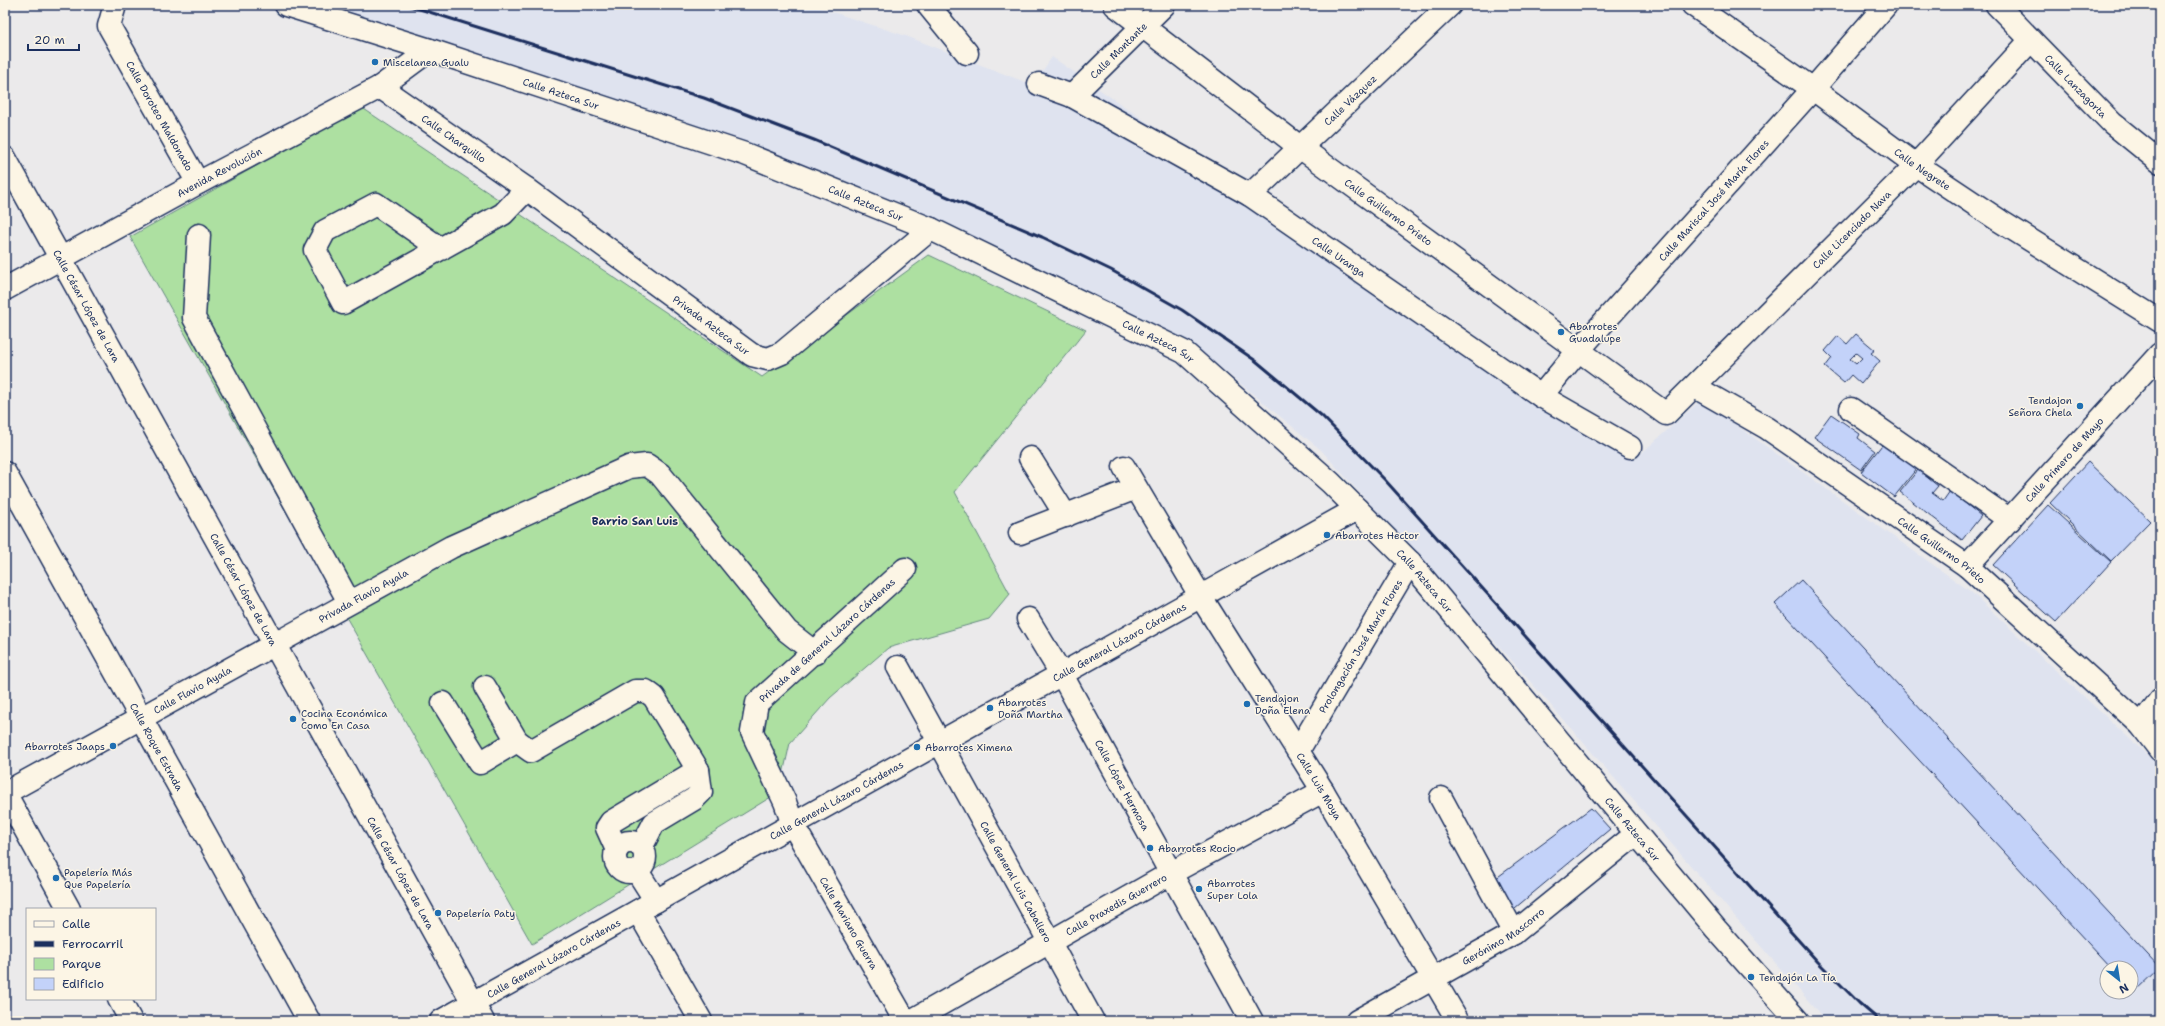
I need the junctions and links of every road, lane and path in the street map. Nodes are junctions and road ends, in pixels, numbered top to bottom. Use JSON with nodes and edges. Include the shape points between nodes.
{"nodes":[{"id":1,"x":115,"y":5,"type":"edge"},
{"id":2,"x":286,"y":5,"type":"edge"},
{"id":3,"x":928,"y":5,"type":"edge"},
{"id":4,"x":1115,"y":5,"type":"edge"},
{"id":5,"x":1164,"y":5,"type":"edge"},
{"id":6,"x":1450,"y":5,"type":"edge"},
{"id":7,"x":1693,"y":5,"type":"edge"},
{"id":8,"x":1886,"y":5,"type":"edge"},
{"id":9,"x":1997,"y":5,"type":"edge"},
{"id":10,"x":1143,"y":26,"type":"junction"},
{"id":11,"x":2032,"y":40,"type":"junction"},
{"id":12,"x":430,"y":50,"type":"junction"},
{"id":13,"x":967,"y":53,"type":"dead end"},
{"id":14,"x":1039,"y":84,"type":"dead end"},
{"id":15,"x":380,"y":87,"type":"junction"},
{"id":16,"x":1813,"y":89,"type":"junction"},
{"id":17,"x":1072,"y":96,"type":"junction"},
{"id":18,"x":1301,"y":148,"type":"junction"},
{"id":19,"x":5,"y":158,"type":"edge"},
{"id":20,"x":2160,"y":162,"type":"edge"},
{"id":21,"x":1916,"y":165,"type":"junction"},
{"id":22,"x":198,"y":182,"type":"junction"},
{"id":23,"x":527,"y":189,"type":"junction"},
{"id":24,"x":1250,"y":195,"type":"junction"},
{"id":25,"x":931,"y":229,"type":"junction"},
{"id":26,"x":199,"y":235,"type":"dead end"},
{"id":27,"x":441,"y":249,"type":"junction"},
{"id":28,"x":61,"y":258,"type":"junction"},
{"id":29,"x":5,"y":289,"type":"edge"},
{"id":30,"x":2160,"y":321,"type":"edge"},
{"id":31,"x":1578,"y":350,"type":"junction"},
{"id":32,"x":2160,"y":354,"type":"edge"},
{"id":33,"x":1695,"y":387,"type":"junction"},
{"id":34,"x":1541,"y":396,"type":"junction"},
{"id":35,"x":1851,"y":409,"type":"dead end"},
{"id":36,"x":1666,"y":414,"type":"joint"},
{"id":37,"x":1630,"y":447,"type":"dead end"},
{"id":38,"x":1030,"y":458,"type":"dead end"},
{"id":39,"x":1124,"y":467,"type":"dead end"},
{"id":40,"x":5,"y":473,"type":"edge"},
{"id":41,"x":1136,"y":488,"type":"junction"},
{"id":42,"x":1357,"y":510,"type":"junction"},
{"id":43,"x":1066,"y":516,"type":"junction"},
{"id":44,"x":2010,"y":520,"type":"junction"},
{"id":45,"x":1020,"y":534,"type":"dead end"},
{"id":46,"x":1410,"y":562,"type":"junction"},
{"id":47,"x":1967,"y":566,"type":"junction"},
{"id":48,"x":905,"y":569,"type":"dead end"},
{"id":49,"x":1201,"y":597,"type":"junction"},
{"id":50,"x":349,"y":602,"type":"junction"},
{"id":51,"x":1028,"y":619,"type":"dead end"},
{"id":52,"x":274,"y":644,"type":"junction"},
{"id":53,"x":815,"y":653,"type":"junction"},
{"id":54,"x":898,"y":667,"type":"dead end"},
{"id":55,"x":1062,"y":675,"type":"junction"},
{"id":56,"x":485,"y":687,"type":"dead end"},
{"id":57,"x":2160,"y":700,"type":"edge"},
{"id":58,"x":443,"y":703,"type":"dead end"},
{"id":59,"x":141,"y":718,"type":"junction"},
{"id":60,"x":2141,"y":725,"type":"junction"},
{"id":61,"x":517,"y":741,"type":"junction"},
{"id":62,"x":940,"y":743,"type":"junction"},
{"id":63,"x":2160,"y":750,"type":"edge"},
{"id":64,"x":1298,"y":751,"type":"junction"},
{"id":65,"x":698,"y":770,"type":"junction"},
{"id":66,"x":1323,"y":791,"type":"junction"},
{"id":67,"x":5,"y":793,"type":"edge"},
{"id":68,"x":1441,"y":798,"type":"dead end"},
{"id":69,"x":793,"y":825,"type":"junction"},
{"id":70,"x":1636,"y":834,"type":"junction"},
{"id":71,"x":642,"y":846,"type":"junction"},
{"id":72,"x":617,"y":850,"type":"junction"},
{"id":73,"x":637,"y":871,"type":"junction"},
{"id":74,"x":1171,"y":873,"type":"junction"},
{"id":75,"x":647,"y":906,"type":"junction"},
{"id":76,"x":68,"y":908,"type":"edge"},
{"id":77,"x":1514,"y":933,"type":"junction"},
{"id":78,"x":1050,"y":943,"type":"junction"},
{"id":79,"x":1433,"y":978,"type":"junction"},
{"id":80,"x":120,"y":1000,"type":"edge"},
{"id":81,"x":478,"y":1012,"type":"edge"},
{"id":82,"x":131,"y":1021,"type":"edge"},
{"id":83,"x":309,"y":1021,"type":"edge"},
{"id":84,"x":441,"y":1021,"type":"edge"},
{"id":85,"x":701,"y":1021,"type":"edge"},
{"id":86,"x":905,"y":1021,"type":"edge"},
{"id":87,"x":911,"y":1021,"type":"edge"},
{"id":88,"x":1093,"y":1021,"type":"edge"},
{"id":89,"x":1252,"y":1021,"type":"edge"},
{"id":90,"x":1357,"y":1021,"type":"edge"},
{"id":91,"x":1458,"y":1021,"type":"edge"},
{"id":92,"x":1798,"y":1021,"type":"edge"}],
"edges":[{"from":1,"to":22,"type":"street","name":"Calle Doroteo Maldonado","via":[[109,26]]},
{"from":2,"to":12,"type":"street","name":"Calle Azteca Sur"},
{"from":3,"to":13,"type":"street"},
{"from":4,"to":10,"type":"street","name":"Calle Guillermo Prieto"},
{"from":5,"to":10,"type":"street","name":"Calle Montante"},
{"from":6,"to":18,"type":"street","name":"Calle Vázquez"},
{"from":7,"to":16,"type":"street","name":"Calle Negrete"},
{"from":8,"to":16,"type":"street","name":"Calle Mariscal José María Flores"},
{"from":9,"to":11,"type":"street","name":"Calle Lanzagorta"},
{"from":10,"to":17,"type":"street","name":"Calle Montante"},
{"from":10,"to":18,"type":"street","name":"Calle Guillermo Prieto"},
{"from":11,"to":20,"type":"street","name":"Calle Lanzagorta","via":[[2112,123]]},
{"from":11,"to":21,"type":"street","name":"Calle Licenciado Nava"},
{"from":12,"to":15,"type":"street","name":"Avenida Revolución"},
{"from":12,"to":25,"type":"street","name":"Calle Azteca Sur","via":[[745,154]]},
{"from":14,"to":17,"type":"street","name":"Calle Uranga"},
{"from":15,"to":22,"type":"street","name":"Avenida Revolución"},
{"from":15,"to":23,"type":"street","name":"Calle Charquillo"},
{"from":16,"to":21,"type":"street","name":"Calle Negrete"},
{"from":16,"to":31,"type":"street","name":"Calle Mariscal José María Flores"},
{"from":17,"to":24,"type":"street","name":"Calle Uranga"},
{"from":18,"to":24,"type":"street","name":"Calle Vázquez"},
{"from":18,"to":31,"type":"street","name":"Calle Guillermo Prieto"},
{"from":19,"to":28,"type":"street","name":"Calle César López de Lara"},
{"from":21,"to":30,"type":"street","name":"Calle Negrete"},
{"from":21,"to":33,"type":"street","name":"Calle Licenciado Nava"},
{"from":22,"to":28,"type":"street","name":"Avenida Revolución"},
{"from":23,"to":25,"type":"street","name":"Privada Azteca Sur","via":[[752,355],[768,360],[782,353]]},
{"from":23,"to":27,"type":"street","via":[[503,214]]},
{"from":24,"to":34,"type":"street","name":"Calle Uranga"},
{"from":25,"to":42,"type":"street","name":"Calle Azteca Sur","via":[[1184,352],[1332,483]]},
{"from":26,"to":50,"type":"street","via":[[194,318]]},
{"from":27,"to":27,"type":"street","via":[[376,204],[325,231],[316,250],[343,303]]},
{"from":28,"to":29,"type":"street","name":"Avenida Revolución"},
{"from":28,"to":52,"type":"street","name":"Calle César López de Lara"},
{"from":31,"to":34,"type":"street","name":"Calle Mariscal José María Flores"},
{"from":31,"to":36,"type":"street","name":"Calle Guillermo Prieto"},
{"from":32,"to":44,"type":"street","name":"Calle Primero de Mayo"},
{"from":33,"to":36,"type":"street","name":"Calle Licenciado Nava"},
{"from":33,"to":47,"type":"street","name":"Calle Guillermo Prieto","via":[[1767,428]]},
{"from":34,"to":37,"type":"street","name":"Calle Uranga"},
{"from":35,"to":44,"type":"street"},
{"from":38,"to":43,"type":"street"},
{"from":39,"to":41,"type":"street","name":"Calle Luis Moya"},
{"from":40,"to":59,"type":"street","name":"Calle Roque Estrada"},
{"from":41,"to":43,"type":"street"},
{"from":41,"to":49,"type":"street","name":"Calle Luis Moya"},
{"from":42,"to":46,"type":"street","name":"Calle Azteca Sur"},
{"from":42,"to":49,"type":"street","name":"Calle General Lázaro Cárdenas"},
{"from":43,"to":45,"type":"street"},
{"from":44,"to":47,"type":"street","name":"Calle Primero de Mayo"},
{"from":46,"to":64,"type":"street","name":"Prolongación José María Flores"},
{"from":46,"to":70,"type":"street","name":"Calle Azteca Sur"},
{"from":47,"to":60,"type":"street","name":"Calle Guillermo Prieto"},
{"from":48,"to":53,"type":"street","name":"Privada de General Lázaro Cárdenas"},
{"from":49,"to":55,"type":"street","name":"Calle General Lázaro Cárdenas"},
{"from":49,"to":64,"type":"street","name":"Calle Luis Moya"},
{"from":50,"to":52,"type":"street","name":"Privada Flavio Ayala"},
{"from":50,"to":53,"type":"street","name":"Privada Flavio Ayala","via":[[451,547],[629,467],[647,465],[660,474],[787,631]]},
{"from":51,"to":55,"type":"street","name":"Calle López Hermosa"},
{"from":52,"to":59,"type":"street","name":"Calle Flavio Ayala"},
{"from":52,"to":81,"type":"street","name":"Calle César López de Lara"},
{"from":53,"to":69,"type":"street","name":"Privada de General Lázaro Cárdenas","via":[[757,703],[752,732]]},
{"from":54,"to":62,"type":"street","name":"Calle General Luis Caballero"},
{"from":55,"to":62,"type":"street","name":"Calle General Lázaro Cárdenas"},
{"from":55,"to":74,"type":"street","name":"Calle López Hermosa"},
{"from":56,"to":61,"type":"street"},
{"from":57,"to":60,"type":"street"},
{"from":58,"to":61,"type":"street","via":[[480,763]]},
{"from":59,"to":67,"type":"street","name":"Calle Flavio Ayala"},
{"from":59,"to":83,"type":"street","name":"Calle Roque Estrada"},
{"from":60,"to":63,"type":"street","name":"Calle Guillermo Prieto"},
{"from":61,"to":65,"type":"street","via":[[531,751],[635,691],[646,691],[654,696]]},
{"from":62,"to":69,"type":"street","name":"Calle General Lázaro Cárdenas"},
{"from":62,"to":78,"type":"street","name":"Calle General Luis Caballero"},
{"from":64,"to":66,"type":"street","name":"Calle Luis Moya"},
{"from":65,"to":71,"type":"street","via":[[701,792],[654,823]]},
{"from":65,"to":72,"type":"street","via":[[612,822],[607,828]]},
{"from":66,"to":74,"type":"street","name":"Calle Praxedis Guerrero"},
{"from":66,"to":79,"type":"street","name":"Calle Luis Moya"},
{"from":67,"to":76,"type":"street"},
{"from":68,"to":77,"type":"street"},
{"from":69,"to":75,"type":"street","name":"Calle General Lázaro Cárdenas"},
{"from":69,"to":86,"type":"street","name":"Calle Mariano Guerra"},
{"from":70,"to":77,"type":"street","name":"Gerónimo Mascorro"},
{"from":70,"to":92,"type":"street","name":"Calle Azteca Sur"},
{"from":71,"to":72,"type":"street","via":[[633,842],[624,843]]},
{"from":71,"to":73,"type":"street","via":[[646,855],[644,864]]},
{"from":72,"to":73,"type":"street","via":[[615,859],[619,868],[628,872]]},
{"from":73,"to":75,"type":"street"},
{"from":74,"to":78,"type":"street","name":"Calle Praxedis Guerrero"},
{"from":74,"to":89,"type":"street","name":"Calle López Hermosa"},
{"from":75,"to":81,"type":"street","name":"Calle General Lázaro Cárdenas"},
{"from":75,"to":85,"type":"street"},
{"from":77,"to":79,"type":"street","name":"Gerónimo Mascorro"},
{"from":78,"to":87,"type":"street","name":"Calle Praxedis Guerrero"},
{"from":78,"to":88,"type":"street","name":"Calle General Luis Caballero"},
{"from":79,"to":90,"type":"street","name":"Gerónimo Mascorro"},
{"from":79,"to":91,"type":"street","name":"Calle Luis Moya"},
{"from":80,"to":82,"type":"street"},
{"from":81,"to":84,"type":"street","name":"Calle General Lázaro Cárdenas"}]}
